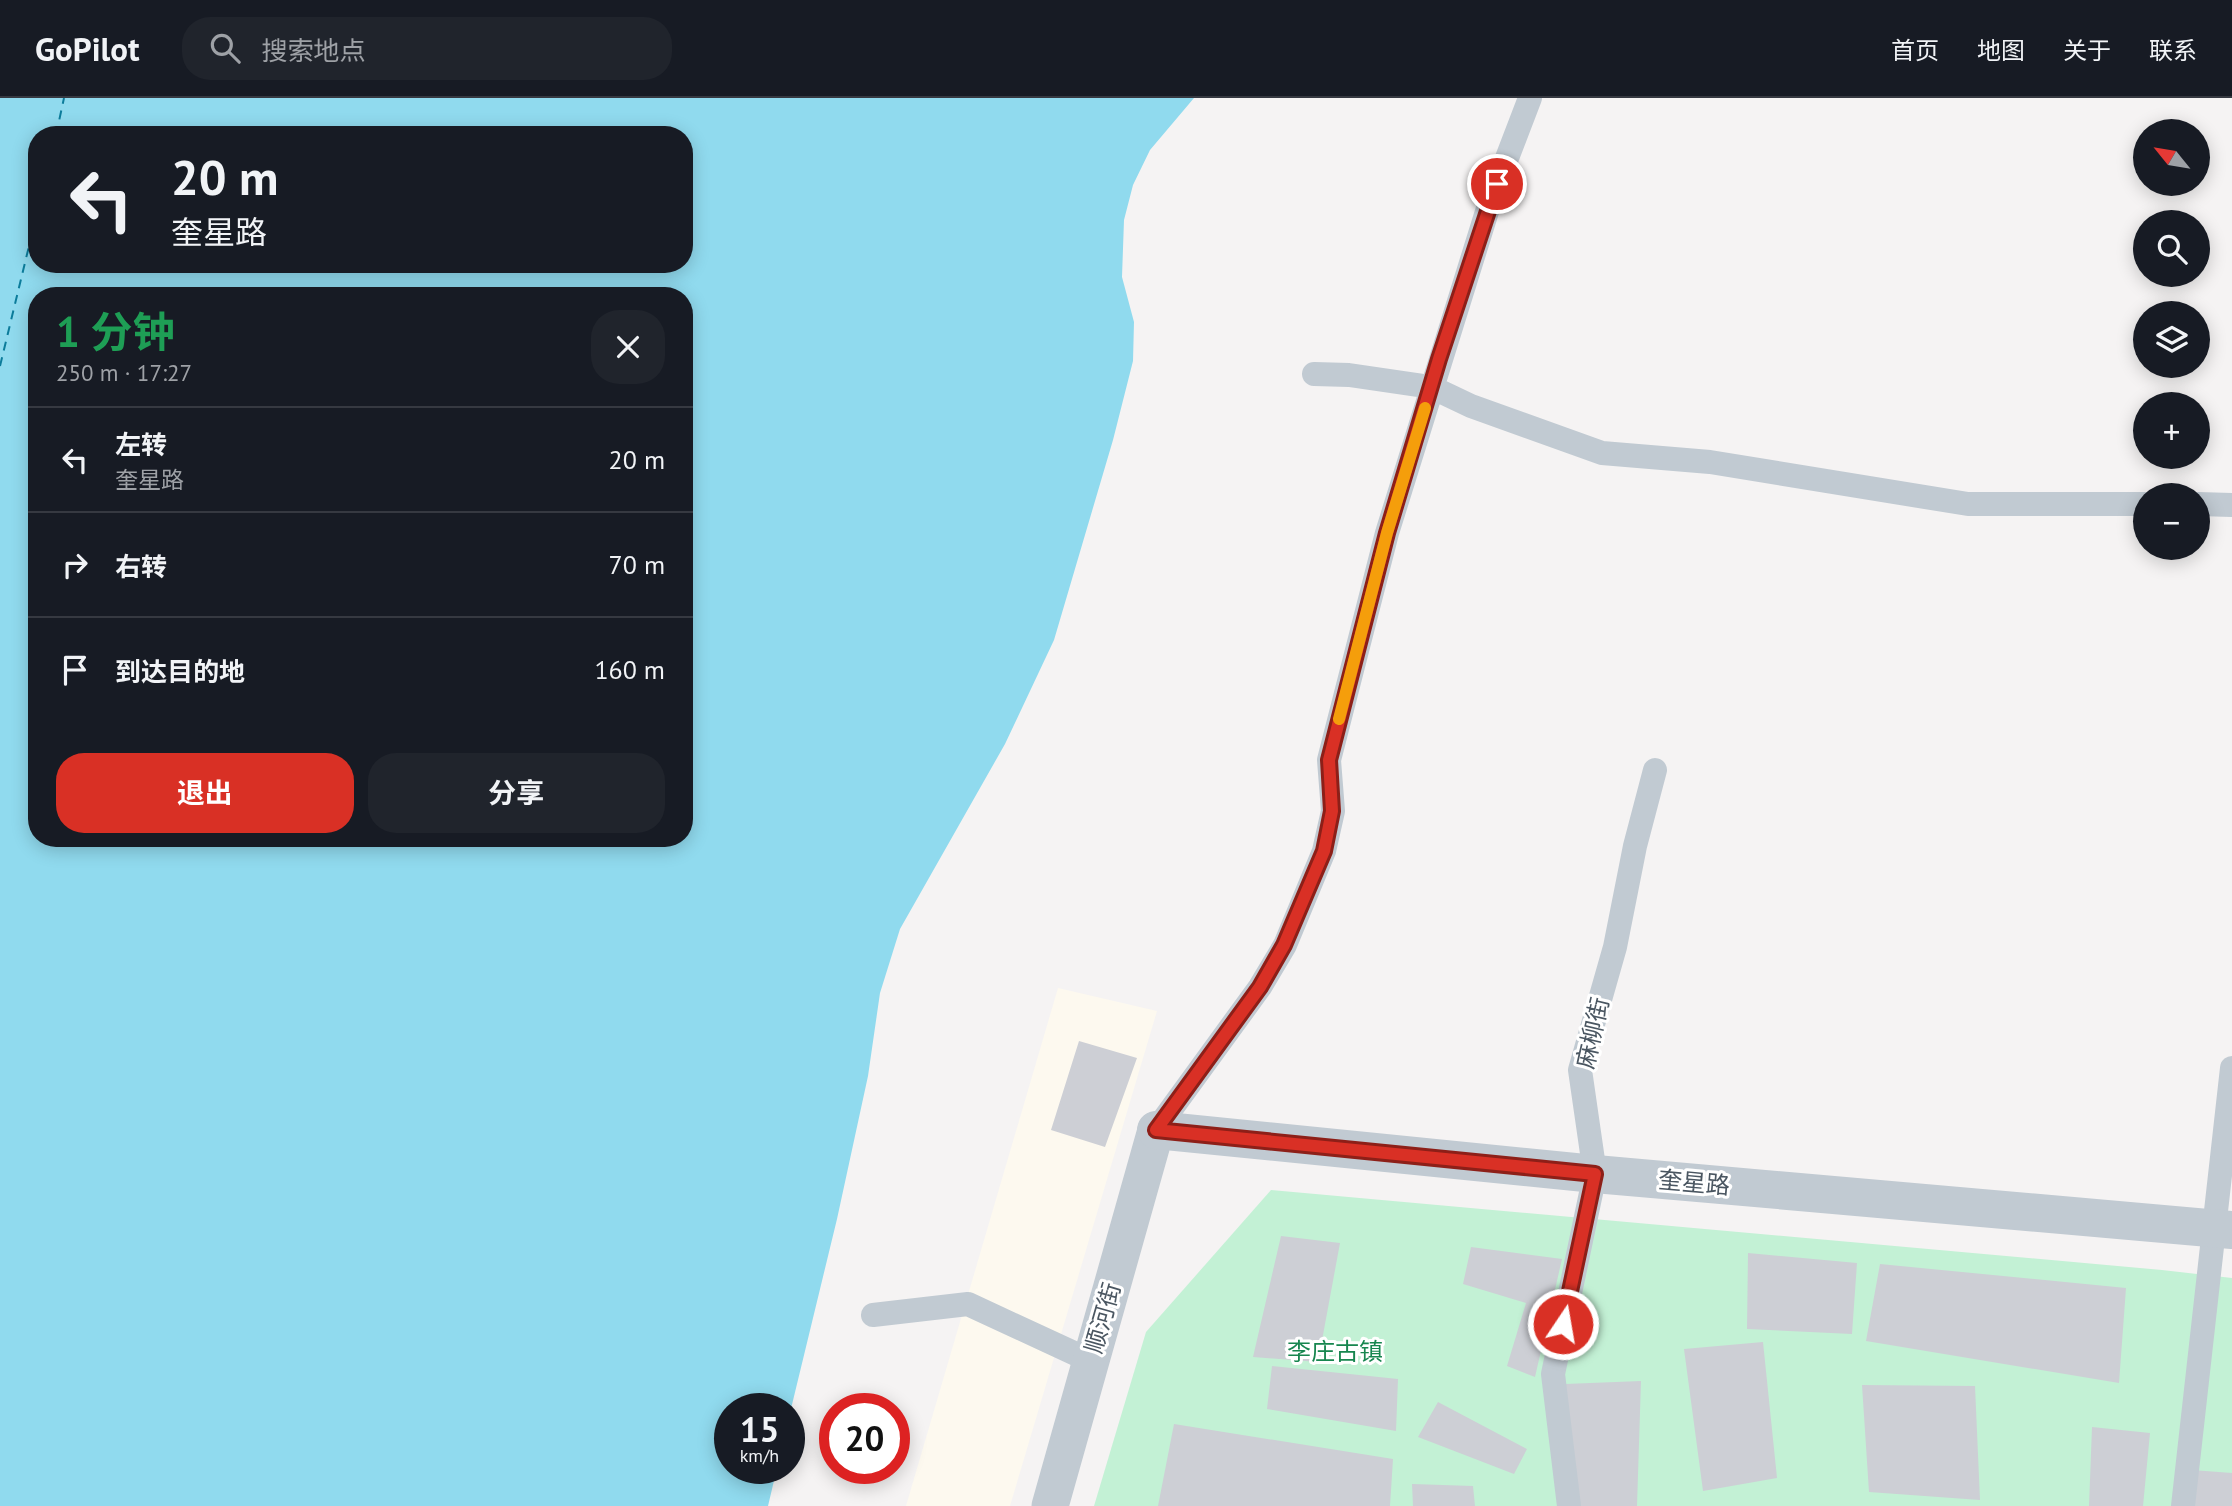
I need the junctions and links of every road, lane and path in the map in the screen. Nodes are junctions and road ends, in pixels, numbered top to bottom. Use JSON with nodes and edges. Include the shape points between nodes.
{"nodes":[{"id":1,"x":1530,"y":98,"type":"edge"},
{"id":2,"x":1314,"y":374,"type":"dead end"},
{"id":3,"x":1431,"y":387,"type":"junction"},
{"id":4,"x":2133,"y":504,"type":"edge"},
{"id":5,"x":2210,"y":504,"type":"edge"},
{"id":6,"x":2232,"y":505,"type":"edge"},
{"id":7,"x":1655,"y":770,"type":"dead end"},
{"id":8,"x":2232,"y":1068,"type":"edge"},
{"id":9,"x":1156,"y":1130,"type":"junction"},
{"id":10,"x":1595,"y":1174,"type":"junction"},
{"id":11,"x":2223,"y":1229,"type":"edge"},
{"id":12,"x":873,"y":1315,"type":"dead end"},
{"id":13,"x":1091,"y":1361,"type":"junction"},
{"id":14,"x":1050,"y":1506,"type":"edge"},
{"id":15,"x":1569,"y":1506,"type":"edge"},
{"id":16,"x":2183,"y":1506,"type":"edge"}],
"edges":[{"from":1,"to":3,"type":"lane","via":[[1489,205]]},
{"from":2,"to":3,"type":"lane"},
{"from":3,"to":4,"type":"lane","via":[[1602,453],[1710,462],[1968,504]]},
{"from":3,"to":9,"type":"lane","via":[[1387,533],[1329,760],[1332,811],[1324,851],[1284,945],[1260,987]]},
{"from":5,"to":6,"type":"lane"},
{"from":7,"to":10,"type":"lane","name":"麻柳街","via":[[1615,947],[1580,1070]]},
{"from":8,"to":11,"type":"lane"},
{"from":9,"to":10,"type":"street","name":"奎星路"},
{"from":9,"to":13,"type":"street","name":"顺河街"},
{"from":10,"to":11,"type":"street","name":"奎星路"},
{"from":10,"to":15,"type":"lane","name":"麻柳街","via":[[1553,1374]]},
{"from":11,"to":16,"type":"lane"},
{"from":12,"to":13,"type":"lane","via":[[968,1304]]},
{"from":13,"to":14,"type":"street","name":"顺河街"}]}
